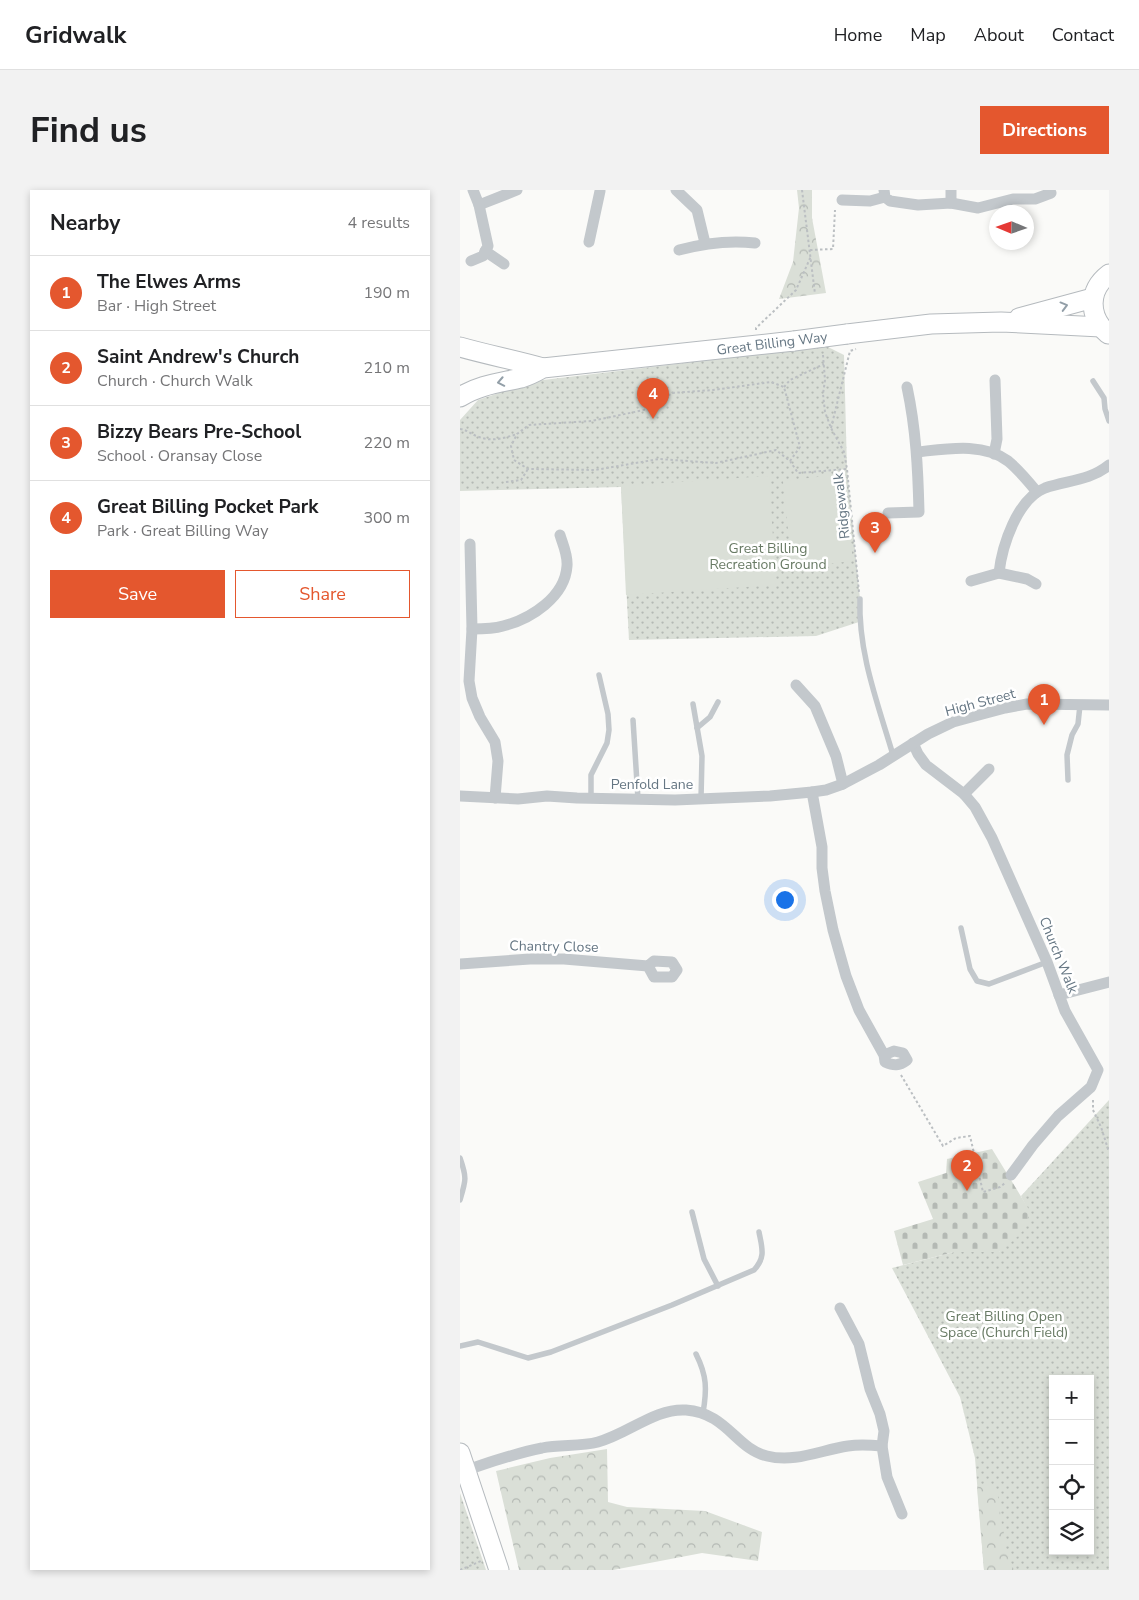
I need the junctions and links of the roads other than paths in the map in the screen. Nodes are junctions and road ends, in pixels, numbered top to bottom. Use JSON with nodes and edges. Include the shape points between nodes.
{"nodes":[{"id":1,"x":473,"y":190,"type":"edge"},
{"id":2,"x":517,"y":190,"type":"edge"},
{"id":3,"x":600,"y":190,"type":"edge"},
{"id":4,"x":676,"y":190,"type":"edge"},
{"id":5,"x":951,"y":190,"type":"edge"},
{"id":6,"x":884,"y":193,"type":"edge"},
{"id":7,"x":1051,"y":193,"type":"dead end"},
{"id":8,"x":952,"y":203,"type":"junction"},
{"id":9,"x":839,"y":204,"type":"road end"},
{"id":10,"x":480,"y":205,"type":"junction"},
{"id":11,"x":589,"y":242,"type":"dead end"},
{"id":12,"x":705,"y":243,"type":"junction"},
{"id":13,"x":755,"y":243,"type":"dead end"},
{"id":14,"x":680,"y":250,"type":"dead end"},
{"id":15,"x":486,"y":251,"type":"junction"},
{"id":16,"x":470,"y":261,"type":"dead end"},
{"id":17,"x":504,"y":264,"type":"dead end"},
{"id":18,"x":1109,"y":270,"type":"edge"},
{"id":19,"x":1093,"y":298,"type":"junction"},
{"id":20,"x":1000,"y":322,"type":"junction"},
{"id":21,"x":1105,"y":331,"type":"edge"},
{"id":22,"x":460,"y":347,"type":"edge"},
{"id":23,"x":543,"y":368,"type":"junction"},
{"id":24,"x":995,"y":380,"type":"dead end"},
{"id":25,"x":1093,"y":380,"type":"dead end"},
{"id":26,"x":907,"y":387,"type":"dead end"},
{"id":27,"x":460,"y":397,"type":"edge"},
{"id":28,"x":1109,"y":421,"type":"edge"},
{"id":29,"x":917,"y":452,"type":"junction"},
{"id":30,"x":994,"y":454,"type":"junction"},
{"id":31,"x":1109,"y":464,"type":"edge"},
{"id":32,"x":1037,"y":492,"type":"junction"},
{"id":33,"x":888,"y":514,"type":"dead end"},
{"id":34,"x":560,"y":536,"type":"dead end"},
{"id":35,"x":470,"y":544,"type":"dead end"},
{"id":36,"x":999,"y":572,"type":"junction"},
{"id":37,"x":971,"y":581,"type":"dead end"},
{"id":38,"x":1036,"y":584,"type":"dead end"},
{"id":39,"x":860,"y":599,"type":"road end"},
{"id":40,"x":472,"y":628,"type":"junction"},
{"id":41,"x":599,"y":675,"type":"dead end"},
{"id":42,"x":796,"y":685,"type":"dead end"},
{"id":43,"x":718,"y":702,"type":"dead end"},
{"id":44,"x":693,"y":704,"type":"dead end"},
{"id":45,"x":1109,"y":705,"type":"edge"},
{"id":46,"x":1080,"y":706,"type":"junction"},
{"id":47,"x":634,"y":720,"type":"dead end"},
{"id":48,"x":697,"y":728,"type":"junction"},
{"id":49,"x":913,"y":743,"type":"junction"},
{"id":50,"x":893,"y":756,"type":"junction"},
{"id":51,"x":989,"y":770,"type":"dead end"},
{"id":52,"x":1068,"y":780,"type":"dead end"},
{"id":53,"x":843,"y":784,"type":"junction"},
{"id":54,"x":812,"y":792,"type":"junction"},
{"id":55,"x":964,"y":794,"type":"junction"},
{"id":56,"x":460,"y":796,"type":"edge"},
{"id":57,"x":495,"y":798,"type":"junction"},
{"id":58,"x":591,"y":798,"type":"junction"},
{"id":59,"x":638,"y":799,"type":"junction"},
{"id":60,"x":701,"y":799,"type":"junction"},
{"id":61,"x":961,"y":928,"type":"dead end"},
{"id":62,"x":1047,"y":962,"type":"junction"},
{"id":63,"x":460,"y":964,"type":"edge"},
{"id":64,"x":648,"y":966,"type":"dead end"},
{"id":65,"x":1109,"y":982,"type":"edge"},
{"id":66,"x":1059,"y":995,"type":"junction"},
{"id":67,"x":896,"y":1066,"type":"road end"},
{"id":68,"x":460,"y":1158,"type":"edge"},
{"id":69,"x":1011,"y":1175,"type":"road end"},
{"id":70,"x":460,"y":1200,"type":"edge"},
{"id":71,"x":692,"y":1212,"type":"dead end"},
{"id":72,"x":759,"y":1232,"type":"dead end"},
{"id":73,"x":718,"y":1286,"type":"junction"},
{"id":74,"x":840,"y":1308,"type":"dead end"},
{"id":75,"x":460,"y":1346,"type":"edge"},
{"id":76,"x":696,"y":1354,"type":"dead end"},
{"id":77,"x":703,"y":1413,"type":"junction"},
{"id":78,"x":882,"y":1446,"type":"junction"},
{"id":79,"x":463,"y":1462,"type":"edge"},
{"id":80,"x":902,"y":1514,"type":"dead end"},
{"id":81,"x":492,"y":1565,"type":"edge"}],
"edges":[{"from":1,"to":10,"type":"street"},
{"from":2,"to":10,"type":"street"},
{"from":3,"to":11,"type":"street"},
{"from":4,"to":12,"type":"street","via":[[697,210]]},
{"from":5,"to":8,"type":"street"},
{"from":6,"to":8,"type":"street","via":[[890,201],[918,205]]},
{"from":6,"to":9,"type":"street","via":[[870,201]]},
{"from":7,"to":8,"type":"street","via":[[1035,199],[1013,199],[978,208]]},
{"from":10,"to":15,"type":"street","via":[[488,246]]},
{"from":12,"to":13,"type":"street"},
{"from":12,"to":14,"type":"street"},
{"from":15,"to":16,"type":"street","via":[[483,256]]},
{"from":15,"to":17,"type":"street"},
{"from":18,"to":19,"type":"main road"},
{"from":20,"to":19,"type":"main road","name":"Great Billing Way","one_way":true},
{"from":19,"to":21,"type":"main road","via":[[1094,313]]},
{"from":20,"to":21,"type":"main road","name":"Great Billing Way"},
{"from":20,"to":23,"type":"main road","name":"Great Billing Way","bridge":true,"via":[[931,324]]},
{"from":22,"to":23,"type":"main road","name":"Great Billing Way"},
{"from":23,"to":27,"type":"main road","name":"Great Billing Way","one_way":true,"via":[[523,378],[471,390]]},
{"from":24,"to":30,"type":"street","via":[[997,440]]},
{"from":25,"to":28,"type":"lane","via":[[1104,398]]},
{"from":26,"to":29,"type":"street"},
{"from":29,"to":30,"type":"street","via":[[973,449]]},
{"from":29,"to":33,"type":"street","via":[[919,512]]},
{"from":30,"to":32,"type":"street","via":[[1021,473]]},
{"from":31,"to":32,"type":"street","via":[[1088,478]]},
{"from":32,"to":36,"type":"street","via":[[1013,524]]},
{"from":34,"to":40,"type":"street","via":[[567,565],[564,580],[552,598],[523,619],[490,629]]},
{"from":35,"to":40,"type":"street"},
{"from":36,"to":37,"type":"street"},
{"from":36,"to":38,"type":"street"},
{"from":39,"to":50,"type":"lane","via":[[859,622],[869,677]]},
{"from":40,"to":57,"type":"street","via":[[469,681],[480,717],[495,742],[498,761]]},
{"from":41,"to":58,"type":"lane","via":[[609,730],[607,743],[592,775]]},
{"from":42,"to":53,"type":"street","via":[[815,706],[836,756]]},
{"from":43,"to":48,"type":"lane","via":[[710,717]]},
{"from":44,"to":48,"type":"lane"},
{"from":45,"to":46,"type":"street","name":"High Street"},
{"from":46,"to":49,"type":"street","name":"High Street","via":[[1027,704],[1005,708],[953,722]]},
{"from":46,"to":52,"type":"lane","via":[[1078,724],[1067,755]]},
{"from":47,"to":59,"type":"lane"},
{"from":48,"to":60,"type":"lane","via":[[702,756]]},
{"from":49,"to":50,"type":"street","name":"High Street"},
{"from":49,"to":55,"type":"street","name":"Church Walk","via":[[926,764]]},
{"from":50,"to":53,"type":"street","name":"High Street"},
{"from":51,"to":55,"type":"street"},
{"from":53,"to":54,"type":"street","name":"Penfold Lane"},
{"from":54,"to":60,"type":"street","name":"Penfold Lane"},
{"from":54,"to":67,"type":"street","via":[[822,847],[825,891],[846,976],[884,1055],[894,1051],[903,1053],[907,1060]]},
{"from":55,"to":62,"type":"street","name":"Church Walk","via":[[992,838]]},
{"from":56,"to":57,"type":"street","name":"Penfold Lane"},
{"from":57,"to":58,"type":"street","name":"Penfold Lane"},
{"from":58,"to":59,"type":"street","name":"Penfold Lane"},
{"from":59,"to":60,"type":"street","name":"Penfold Lane"},
{"from":61,"to":62,"type":"lane","via":[[970,969],[977,981],[989,984]]},
{"from":62,"to":66,"type":"street","name":"Church Walk"},
{"from":63,"to":64,"type":"street","name":"Chantry Close","via":[[564,959]]},
{"from":65,"to":66,"type":"street"},
{"from":66,"to":69,"type":"street","name":"Church Walk","via":[[1098,1070],[1091,1087],[1058,1116]]},
{"from":68,"to":70,"type":"lane","via":[[466,1182]]},
{"from":71,"to":73,"type":"lane","via":[[704,1259]]},
{"from":72,"to":73,"type":"lane","via":[[761,1263],[754,1270]]},
{"from":73,"to":75,"type":"lane","via":[[551,1352],[528,1358],[478,1342]]},
{"from":74,"to":78,"type":"street","via":[[858,1344],[880,1414],[884,1431]]},
{"from":76,"to":77,"type":"lane","via":[[704,1369]]},
{"from":77,"to":78,"type":"street","via":[[722,1424],[754,1451],[774,1458],[802,1457],[848,1446]]},
{"from":77,"to":79,"type":"street","via":[[686,1410],[664,1413],[598,1442]]},
{"from":78,"to":80,"type":"street","via":[[887,1477]]},
{"from":79,"to":81,"type":"main road"}]}
